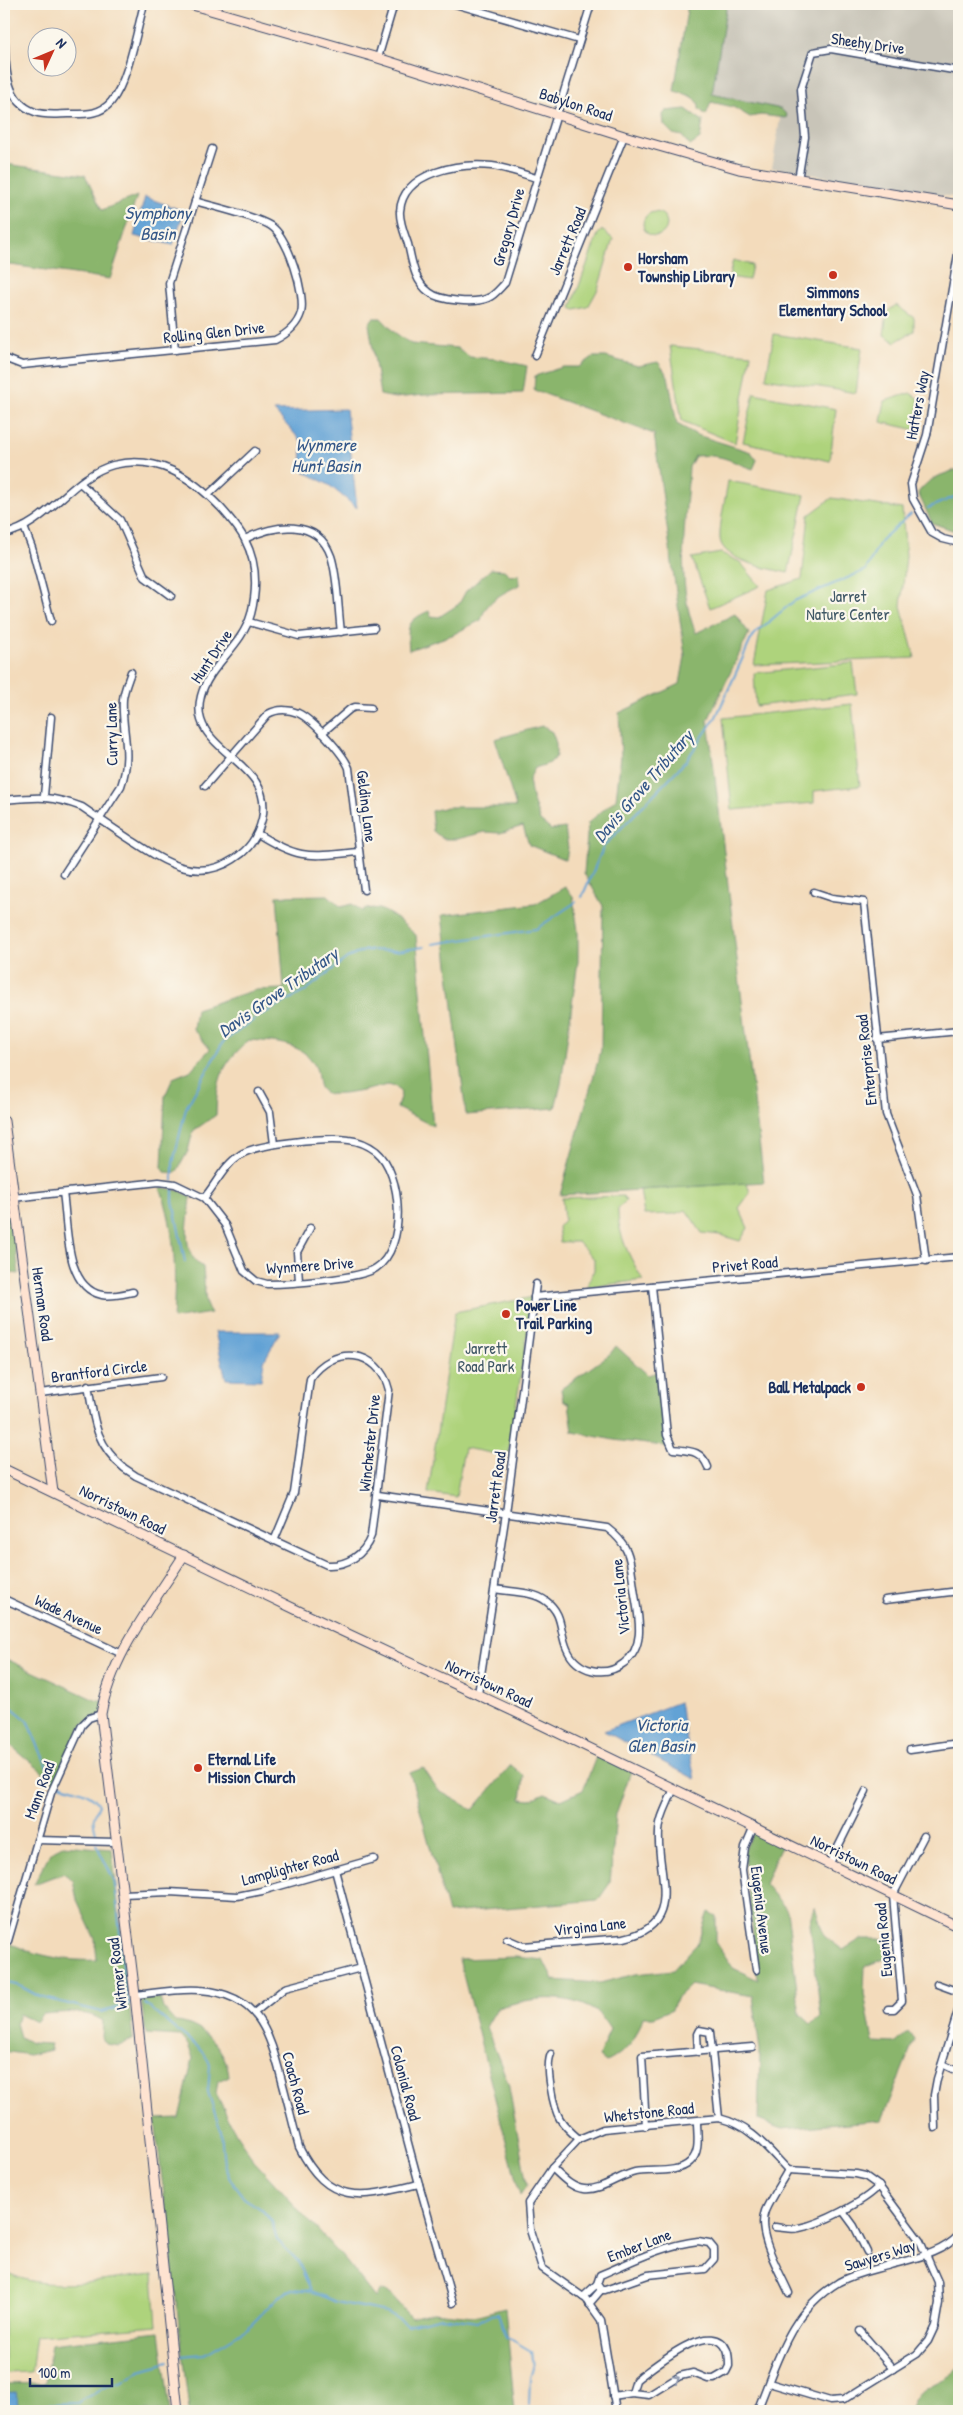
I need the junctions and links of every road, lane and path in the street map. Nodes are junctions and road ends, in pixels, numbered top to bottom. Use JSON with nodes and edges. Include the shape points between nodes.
{"nodes":[{"id":1,"x":144,"y":4,"type":"edge"},
{"id":2,"x":189,"y":4,"type":"edge"},
{"id":3,"x":394,"y":4,"type":"edge"},
{"id":4,"x":455,"y":4,"type":"edge"},
{"id":5,"x":591,"y":4,"type":"edge"},
{"id":6,"x":4,"y":28,"type":"edge"},
{"id":7,"x":579,"y":40,"type":"junction"},
{"id":8,"x":378,"y":58,"type":"junction"},
{"id":9,"x":959,"y":71,"type":"edge"},
{"id":10,"x":557,"y":114,"type":"junction"},
{"id":11,"x":624,"y":136,"type":"junction"},
{"id":12,"x":212,"y":148,"type":"dead end"},
{"id":13,"x":536,"y":178,"type":"junction"},
{"id":14,"x":798,"y":180,"type":"junction"},
{"id":15,"x":195,"y":201,"type":"junction"},
{"id":16,"x":959,"y":205,"type":"edge"},
{"id":17,"x":959,"y":248,"type":"edge"},
{"id":18,"x":175,"y":350,"type":"junction"},
{"id":19,"x":535,"y":356,"type":"dead end"},
{"id":20,"x":4,"y":358,"type":"edge"},
{"id":21,"x":255,"y":452,"type":"dead end"},
{"id":22,"x":80,"y":483,"type":"junction"},
{"id":23,"x":208,"y":495,"type":"junction"},
{"id":24,"x":24,"y":528,"type":"junction"},
{"id":25,"x":4,"y":534,"type":"edge"},
{"id":26,"x":245,"y":540,"type":"junction"},
{"id":27,"x":959,"y":544,"type":"edge"},
{"id":28,"x":171,"y":596,"type":"dead end"},
{"id":29,"x":51,"y":621,"type":"dead end"},
{"id":30,"x":249,"y":622,"type":"junction"},
{"id":31,"x":374,"y":628,"type":"dead end"},
{"id":32,"x":341,"y":632,"type":"junction"},
{"id":33,"x":131,"y":672,"type":"dead end"},
{"id":34,"x":371,"y":708,"type":"dead end"},
{"id":35,"x":51,"y":717,"type":"dead end"},
{"id":36,"x":322,"y":733,"type":"junction"},
{"id":37,"x":232,"y":757,"type":"junction"},
{"id":38,"x":204,"y":786,"type":"dead end"},
{"id":39,"x":44,"y":796,"type":"junction"},
{"id":40,"x":4,"y":800,"type":"edge"},
{"id":41,"x":100,"y":819,"type":"junction"},
{"id":42,"x":258,"y":834,"type":"junction"},
{"id":43,"x":359,"y":852,"type":"junction"},
{"id":44,"x":64,"y":874,"type":"dead end"},
{"id":45,"x":364,"y":890,"type":"dead end"},
{"id":46,"x":814,"y":892,"type":"dead end"},
{"id":47,"x":959,"y":1030,"type":"edge"},
{"id":48,"x":877,"y":1039,"type":"junction"},
{"id":49,"x":259,"y":1092,"type":"dead end"},
{"id":50,"x":4,"y":1121,"type":"edge"},
{"id":51,"x":274,"y":1144,"type":"junction"},
{"id":52,"x":63,"y":1193,"type":"junction"},
{"id":53,"x":14,"y":1198,"type":"junction"},
{"id":54,"x":204,"y":1198,"type":"junction"},
{"id":55,"x":310,"y":1228,"type":"dead end"},
{"id":56,"x":959,"y":1257,"type":"edge"},
{"id":57,"x":926,"y":1261,"type":"junction"},
{"id":58,"x":299,"y":1281,"type":"junction"},
{"id":59,"x":536,"y":1284,"type":"dead end"},
{"id":60,"x":652,"y":1286,"type":"junction"},
{"id":61,"x":133,"y":1292,"type":"dead end"},
{"id":62,"x":534,"y":1297,"type":"junction"},
{"id":63,"x":161,"y":1377,"type":"dead end"},
{"id":64,"x":88,"y":1385,"type":"junction"},
{"id":65,"x":40,"y":1392,"type":"junction"},
{"id":66,"x":708,"y":1467,"type":"dead end"},
{"id":67,"x":4,"y":1469,"type":"edge"},
{"id":68,"x":53,"y":1492,"type":"junction"},
{"id":69,"x":378,"y":1495,"type":"junction"},
{"id":70,"x":506,"y":1513,"type":"junction"},
{"id":71,"x":274,"y":1540,"type":"junction"},
{"id":72,"x":184,"y":1555,"type":"junction"},
{"id":73,"x":494,"y":1589,"type":"junction"},
{"id":74,"x":959,"y":1591,"type":"edge"},
{"id":75,"x":4,"y":1599,"type":"edge"},
{"id":76,"x":885,"y":1600,"type":"dead end"},
{"id":77,"x":122,"y":1654,"type":"junction"},
{"id":78,"x":478,"y":1694,"type":"junction"},
{"id":79,"x":101,"y":1714,"type":"junction"},
{"id":80,"x":959,"y":1743,"type":"edge"},
{"id":81,"x":910,"y":1750,"type":"dead end"},
{"id":82,"x":674,"y":1788,"type":"junction"},
{"id":83,"x":866,"y":1791,"type":"dead end"},
{"id":84,"x":754,"y":1826,"type":"junction"},
{"id":85,"x":924,"y":1836,"type":"dead end"},
{"id":86,"x":37,"y":1840,"type":"junction"},
{"id":87,"x":115,"y":1842,"type":"junction"},
{"id":88,"x":374,"y":1859,"type":"dead end"},
{"id":89,"x":830,"y":1863,"type":"junction"},
{"id":90,"x":335,"y":1870,"type":"junction"},
{"id":91,"x":123,"y":1894,"type":"junction"},
{"id":92,"x":893,"y":1894,"type":"junction"},
{"id":93,"x":958,"y":1924,"type":"edge"},
{"id":94,"x":507,"y":1939,"type":"dead end"},
{"id":95,"x":4,"y":1944,"type":"edge"},
{"id":96,"x":361,"y":1968,"type":"junction"},
{"id":97,"x":756,"y":1970,"type":"dead end"},
{"id":98,"x":937,"y":1984,"type":"dead end"},
{"id":99,"x":959,"y":1992,"type":"edge"},
{"id":100,"x":135,"y":1995,"type":"junction"},
{"id":101,"x":959,"y":2008,"type":"edge"},
{"id":102,"x":888,"y":2009,"type":"dead end"},
{"id":103,"x":254,"y":2013,"type":"junction"},
{"id":104,"x":752,"y":2047,"type":"dead end"},
{"id":105,"x":712,"y":2050,"type":"junction"},
{"id":106,"x":698,"y":2052,"type":"junction"},
{"id":107,"x":551,"y":2054,"type":"dead end"},
{"id":108,"x":942,"y":2064,"type":"junction"},
{"id":109,"x":959,"y":2072,"type":"edge"},
{"id":110,"x":719,"y":2118,"type":"junction"},
{"id":111,"x":697,"y":2122,"type":"junction"},
{"id":112,"x":646,"y":2126,"type":"junction"},
{"id":113,"x":935,"y":2128,"type":"dead end"},
{"id":114,"x":579,"y":2139,"type":"junction"},
{"id":115,"x":552,"y":2168,"type":"junction"},
{"id":116,"x":788,"y":2170,"type":"junction"},
{"id":117,"x":419,"y":2184,"type":"junction"},
{"id":118,"x":879,"y":2186,"type":"junction"},
{"id":119,"x":843,"y":2211,"type":"junction"},
{"id":120,"x":775,"y":2227,"type":"dead end"},
{"id":121,"x":959,"y":2235,"type":"edge"},
{"id":122,"x":867,"y":2252,"type":"dead end"},
{"id":123,"x":927,"y":2255,"type":"junction"},
{"id":124,"x":599,"y":2287,"type":"junction"},
{"id":125,"x":789,"y":2293,"type":"dead end"},
{"id":126,"x":583,"y":2297,"type":"junction"},
{"id":127,"x":454,"y":2303,"type":"dead end"},
{"id":128,"x":590,"y":2304,"type":"junction"},
{"id":129,"x":860,"y":2331,"type":"dead end"},
{"id":130,"x":892,"y":2369,"type":"junction"},
{"id":131,"x":769,"y":2383,"type":"junction"},
{"id":132,"x":632,"y":2394,"type":"junction"},
{"id":133,"x":613,"y":2396,"type":"junction"},
{"id":134,"x":178,"y":2411,"type":"edge"},
{"id":135,"x":616,"y":2411,"type":"edge"},
{"id":136,"x":757,"y":2411,"type":"edge"}],
"edges":[{"from":1,"to":6,"type":"street","via":[[121,85],[105,108],[92,114],[42,114],[20,103],[9,86]]},
{"from":2,"to":8,"type":"street","name":"Babylon Road"},
{"from":3,"to":8,"type":"street"},
{"from":4,"to":7,"type":"street"},
{"from":5,"to":7,"type":"street","name":"Gregory Drive"},
{"from":7,"to":10,"type":"street","name":"Gregory Drive"},
{"from":8,"to":10,"type":"street","name":"Babylon Road"},
{"from":9,"to":14,"type":"street","name":"Sheehy Drive","via":[[831,49],[813,52],[801,90],[805,137]]},
{"from":10,"to":11,"type":"street","name":"Babylon Road"},
{"from":10,"to":13,"type":"street","name":"Gregory Drive"},
{"from":11,"to":14,"type":"street","name":"Babylon Road","via":[[739,170]]},
{"from":11,"to":19,"type":"street","name":"Jarrett Road"},
{"from":12,"to":15,"type":"street"},
{"from":13,"to":13,"type":"street","name":"Gregory Drive","via":[[507,278],[501,287],[480,300],[448,299],[428,292],[416,276],[399,213],[410,185],[433,174],[481,166],[499,167]]},
{"from":14,"to":16,"type":"street","name":"Babylon Road"},
{"from":15,"to":18,"type":"street","via":[[169,283]]},
{"from":15,"to":18,"type":"street","name":"Rolling Glen Drive","via":[[267,224],[278,231],[289,250],[302,307],[294,326],[275,340]]},
{"from":17,"to":27,"type":"street","name":"Hatters Way","via":[[927,435],[911,484],[913,500],[932,533]]},
{"from":18,"to":20,"type":"street","name":"Rolling Glen Drive","via":[[22,365]]},
{"from":21,"to":23,"type":"street"},
{"from":22,"to":23,"type":"street","name":"Hunt Drive","via":[[113,465],[143,462],[174,470]]},
{"from":22,"to":24,"type":"street","name":"Hunt Drive"},
{"from":22,"to":28,"type":"street","via":[[120,520],[145,577]]},
{"from":23,"to":26,"type":"street","name":"Hunt Drive"},
{"from":24,"to":25,"type":"street","name":"Hunt Drive"},
{"from":24,"to":29,"type":"street"},
{"from":26,"to":30,"type":"street","name":"Hunt Drive","via":[[256,579]]},
{"from":26,"to":32,"type":"street","via":[[268,529],[291,527],[317,538],[328,550],[332,561]]},
{"from":30,"to":32,"type":"street","via":[[293,636]]},
{"from":30,"to":37,"type":"street","name":"Hunt Drive","via":[[239,641],[204,686],[200,700],[200,715],[208,735]]},
{"from":31,"to":32,"type":"street"},
{"from":33,"to":41,"type":"street","name":"Curry Lane","via":[[124,698],[127,766],[121,786]]},
{"from":34,"to":36,"type":"street","via":[[350,709]]},
{"from":35,"to":39,"type":"street"},
{"from":36,"to":37,"type":"street","name":"Gelding Lane","via":[[299,714],[274,711],[264,717]]},
{"from":36,"to":43,"type":"street","name":"Gelding Lane","via":[[344,757],[349,768]]},
{"from":37,"to":38,"type":"street"},
{"from":37,"to":42,"type":"street","name":"Hunt Drive","via":[[250,772],[259,788],[263,812]]},
{"from":39,"to":40,"type":"street","name":"Hunt Drive"},
{"from":39,"to":41,"type":"street","name":"Hunt Drive","via":[[82,807]]},
{"from":41,"to":42,"type":"street","name":"Hunt Drive","via":[[165,862],[187,869],[209,869],[229,863],[244,852]]},
{"from":41,"to":44,"type":"street","name":"Curry Lane"},
{"from":42,"to":43,"type":"street","via":[[302,855]]},
{"from":43,"to":45,"type":"street","name":"Gelding Lane"},
{"from":46,"to":48,"type":"street","name":"Enterprise Road","via":[[864,902]]},
{"from":47,"to":48,"type":"street"},
{"from":48,"to":57,"type":"street","name":"Enterprise Road","via":[[886,1114],[917,1195]]},
{"from":49,"to":51,"type":"street","via":[[270,1112]]},
{"from":50,"to":53,"type":"street","name":"Herman Road"},
{"from":51,"to":54,"type":"street","name":"Wynmere Drive","via":[[252,1148],[228,1164]]},
{"from":51,"to":58,"type":"street","name":"Wynmere Drive","via":[[361,1142],[382,1156],[394,1183],[397,1236],[384,1261],[364,1275]]},
{"from":52,"to":53,"type":"street","name":"Wynmere Drive"},
{"from":52,"to":54,"type":"street","name":"Wynmere Drive","via":[[158,1182],[173,1183]]},
{"from":52,"to":61,"type":"street","via":[[73,1266],[80,1280],[89,1290],[101,1295]]},
{"from":53,"to":65,"type":"street","name":"Herman Road"},
{"from":54,"to":58,"type":"street","name":"Wynmere Drive","via":[[225,1225],[244,1271],[256,1281],[267,1284]]},
{"from":55,"to":58,"type":"street","via":[[297,1252]]},
{"from":56,"to":57,"type":"street","name":"Privet Road"},
{"from":57,"to":60,"type":"street","name":"Privet Road"},
{"from":59,"to":62,"type":"street","name":"Jarrett Road"},
{"from":60,"to":62,"type":"street","name":"Privet Road"},
{"from":60,"to":66,"type":"street","via":[[667,1436],[673,1450],[698,1453]]},
{"from":62,"to":70,"type":"street","name":"Jarrett Road"},
{"from":63,"to":64,"type":"street","name":"Brantford Circle"},
{"from":64,"to":65,"type":"street","name":"Brantford Circle"},
{"from":64,"to":71,"type":"street","name":"Winchester Drive","via":[[95,1429],[119,1464],[136,1476]]},
{"from":65,"to":68,"type":"street","name":"Herman Road"},
{"from":67,"to":68,"type":"street","name":"Norristown Road"},
{"from":68,"to":72,"type":"street","name":"Norristown Road"},
{"from":69,"to":70,"type":"street","name":"Victoria Lane"},
{"from":69,"to":71,"type":"street","name":"Winchester Drive","via":[[369,1542],[358,1555],[343,1564],[327,1565]]},
{"from":69,"to":71,"type":"street","name":"Winchester Drive","via":[[388,1384],[380,1369],[365,1359],[337,1357],[320,1365],[310,1378],[294,1493]]},
{"from":70,"to":73,"type":"street","name":"Jarrett Road"},
{"from":70,"to":73,"type":"street","name":"Victoria Lane","via":[[600,1526],[617,1536],[629,1552],[639,1630],[637,1646],[628,1660],[616,1668],[601,1672],[586,1669],[566,1648],[559,1616],[546,1601],[536,1595]]},
{"from":72,"to":77,"type":"street","name":"Witmer Road"},
{"from":72,"to":78,"type":"street","name":"Norristown Road"},
{"from":73,"to":78,"type":"street","name":"Jarrett Road"},
{"from":74,"to":76,"type":"street"},
{"from":75,"to":77,"type":"street","name":"Wade Avenue"},
{"from":77,"to":79,"type":"street","name":"Witmer Road","via":[[108,1683]]},
{"from":78,"to":82,"type":"street","name":"Norristown Road"},
{"from":79,"to":86,"type":"street","name":"Mann Road","via":[[89,1718],[76,1735],[51,1791]]},
{"from":79,"to":87,"type":"street","name":"Witmer Road"},
{"from":80,"to":81,"type":"street"},
{"from":82,"to":84,"type":"street","name":"Norristown Road"},
{"from":82,"to":94,"type":"street","name":"Virgina Lane","via":[[659,1832],[665,1896],[657,1918],[648,1928],[624,1938],[523,1946]]},
{"from":83,"to":89,"type":"street"},
{"from":84,"to":89,"type":"street","name":"Norristown Road"},
{"from":84,"to":97,"type":"street","name":"Eugenia Avenue","via":[[745,1847],[742,1870]]},
{"from":85,"to":92,"type":"street","name":"Eugenia Road"},
{"from":86,"to":87,"type":"street"},
{"from":86,"to":95,"type":"street","name":"Mann Road","via":[[8,1941]]},
{"from":87,"to":91,"type":"street","name":"Witmer Road"},
{"from":88,"to":90,"type":"street","name":"Lamplighter Road"},
{"from":89,"to":92,"type":"street","name":"Norristown Road"},
{"from":90,"to":91,"type":"street","name":"Lamplighter Road","via":[[237,1896],[169,1892]]},
{"from":90,"to":96,"type":"street","name":"Colonial Road"},
{"from":91,"to":100,"type":"street","name":"Witmer Road"},
{"from":92,"to":93,"type":"street","name":"Norristown Road"},
{"from":92,"to":102,"type":"street","name":"Eugenia Road","via":[[902,2001],[894,2009]]},
{"from":96,"to":103,"type":"street","via":[[285,1988]]},
{"from":96,"to":117,"type":"street","name":"Colonial Road"},
{"from":98,"to":99,"type":"street"},
{"from":100,"to":103,"type":"street","name":"Coach Road","via":[[201,1990],[234,1999]]},
{"from":100,"to":134,"type":"street","name":"Witmer Road"},
{"from":101,"to":108,"type":"street"},
{"from":103,"to":117,"type":"street","name":"Coach Road","via":[[271,2040],[299,2147],[318,2176],[336,2189],[365,2196]]},
{"from":104,"to":105,"type":"street"},
{"from":105,"to":106,"type":"street"},
{"from":105,"to":106,"type":"street","via":[[710,2032],[699,2030]]},
{"from":105,"to":110,"type":"street"},
{"from":106,"to":112,"type":"street","via":[[642,2056]]},
{"from":107,"to":114,"type":"street","via":[[548,2068],[556,2112]]},
{"from":108,"to":109,"type":"street"},
{"from":108,"to":113,"type":"street","via":[[934,2096]]},
{"from":110,"to":111,"type":"street","name":"Whetstone Road"},
{"from":110,"to":116,"type":"street","via":[[748,2129]]},
{"from":111,"to":112,"type":"street","name":"Whetstone Road"},
{"from":111,"to":115,"type":"street","via":[[697,2152],[691,2162],[682,2167],[632,2173],[583,2189],[574,2186]]},
{"from":112,"to":114,"type":"street","name":"Whetstone Road","via":[[603,2129]]},
{"from":114,"to":115,"type":"street","name":"Whetstone Road"},
{"from":115,"to":126,"type":"street","name":"Whetstone Road","via":[[528,2203],[530,2230],[542,2268]]},
{"from":116,"to":118,"type":"street","via":[[856,2174]]},
{"from":116,"to":125,"type":"street","via":[[765,2212],[763,2224],[765,2239]]},
{"from":117,"to":127,"type":"street","name":"Colonial Road"},
{"from":118,"to":119,"type":"street"},
{"from":118,"to":123,"type":"street"},
{"from":119,"to":120,"type":"street","via":[[798,2229]]},
{"from":119,"to":122,"type":"street"},
{"from":121,"to":123,"type":"street","name":"Sawyers Way","via":[[947,2247]]},
{"from":123,"to":130,"type":"street","via":[[938,2282],[935,2326],[917,2354]]},
{"from":123,"to":131,"type":"street","name":"Sawyers Way","via":[[841,2281],[823,2294],[802,2312],[789,2334]]},
{"from":124,"to":124,"type":"street","name":"Ember Lane","via":[[617,2288],[648,2274],[705,2269],[714,2259],[714,2249],[698,2241],[659,2250],[600,2275]]},
{"from":124,"to":126,"type":"street","name":"Ember Lane"},
{"from":124,"to":128,"type":"street","name":"Ember Lane"},
{"from":126,"to":128,"type":"street","name":"Whetstone Road"},
{"from":128,"to":133,"type":"street","name":"Whetstone Road","via":[[601,2320]]},
{"from":129,"to":130,"type":"street"},
{"from":130,"to":131,"type":"street","via":[[843,2400],[830,2402]]},
{"from":131,"to":136,"type":"street","name":"Sawyers Way"},
{"from":132,"to":132,"type":"street","one_way":true,"via":[[649,2396],[680,2376],[693,2373],[708,2379],[720,2377],[729,2366],[727,2350],[713,2340],[690,2343],[636,2380]]},
{"from":132,"to":133,"type":"street"},
{"from":133,"to":135,"type":"street","name":"Whetstone Road"}]}
